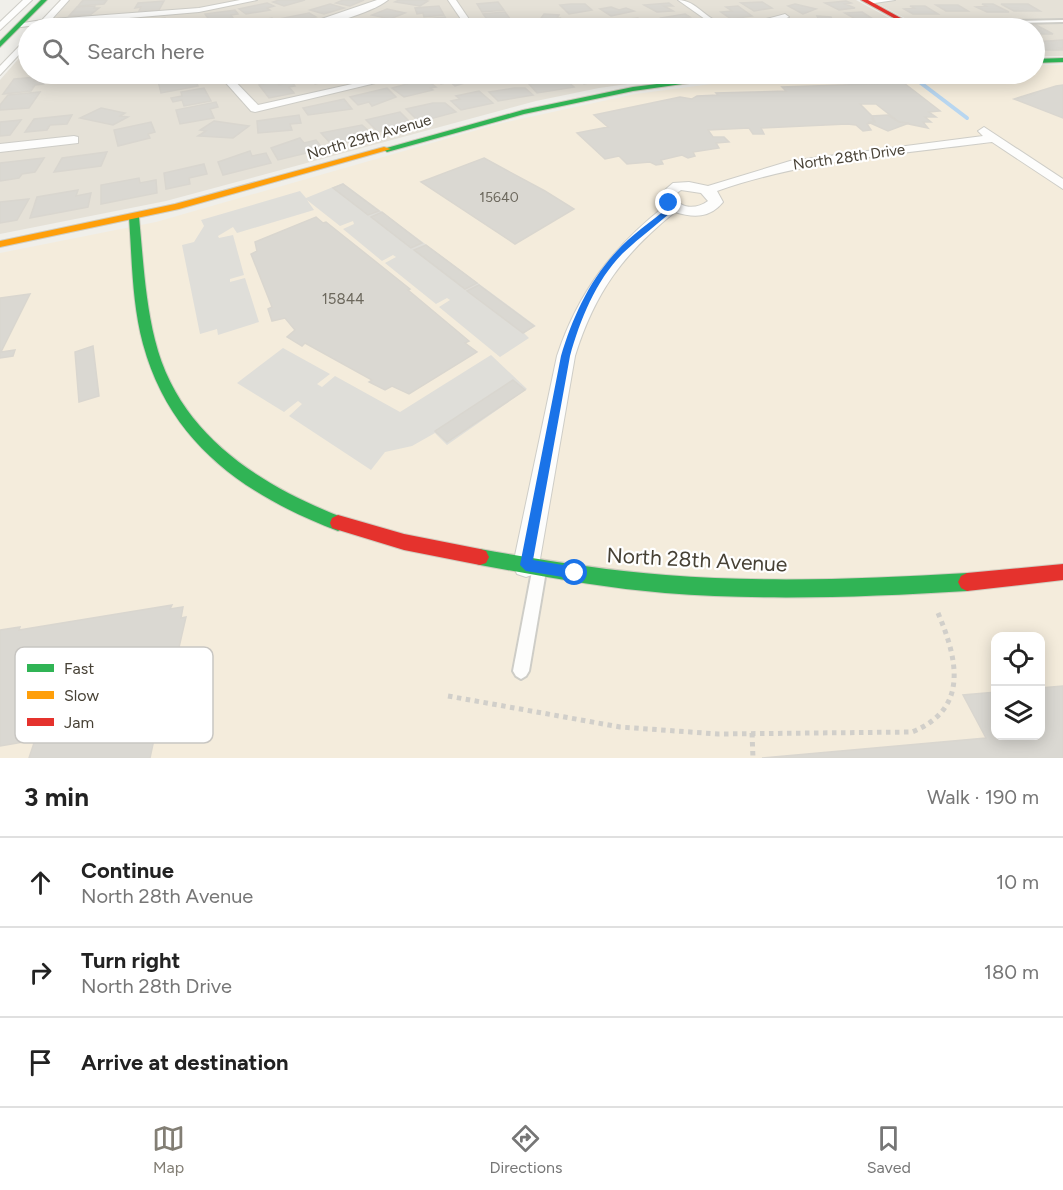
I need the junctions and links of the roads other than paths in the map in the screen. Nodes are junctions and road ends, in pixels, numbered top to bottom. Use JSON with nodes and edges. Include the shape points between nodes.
{"nodes":[{"id":1,"x":28,"y":0,"type":"edge"},
{"id":2,"x":45,"y":0,"type":"edge"},
{"id":3,"x":65,"y":0,"type":"edge"},
{"id":4,"x":184,"y":0,"type":"edge"},
{"id":5,"x":253,"y":0,"type":"edge"},
{"id":6,"x":384,"y":0,"type":"edge"},
{"id":7,"x":452,"y":0,"type":"edge"},
{"id":8,"x":682,"y":0,"type":"edge"},
{"id":9,"x":891,"y":0,"type":"edge"},
{"id":10,"x":866,"y":1,"type":"edge"},
{"id":11,"x":184,"y":11,"type":"junction"},
{"id":12,"x":784,"y":17,"type":"dead end"},
{"id":13,"x":27,"y":18,"type":"edge"},
{"id":14,"x":48,"y":18,"type":"edge"},
{"id":15,"x":113,"y":18,"type":"edge"},
{"id":16,"x":186,"y":18,"type":"edge"},
{"id":17,"x":340,"y":18,"type":"edge"},
{"id":18,"x":464,"y":18,"type":"edge"},
{"id":19,"x":707,"y":18,"type":"edge"},
{"id":20,"x":781,"y":18,"type":"edge"},
{"id":21,"x":897,"y":18,"type":"edge"},
{"id":22,"x":1063,"y":21,"type":"edge"},
{"id":23,"x":1045,"y":22,"type":"edge"},
{"id":24,"x":0,"y":27,"type":"edge"},
{"id":25,"x":18,"y":27,"type":"edge"},
{"id":26,"x":0,"y":45,"type":"edge"},
{"id":27,"x":18,"y":51,"type":"edge"},
{"id":28,"x":1063,"y":60,"type":"edge"},
{"id":29,"x":1045,"y":61,"type":"edge"},
{"id":30,"x":0,"y":72,"type":"edge"},
{"id":31,"x":232,"y":84,"type":"edge"},
{"id":32,"x":366,"y":84,"type":"edge"},
{"id":33,"x":672,"y":84,"type":"edge"},
{"id":34,"x":982,"y":129,"type":"dead end"},
{"id":35,"x":993,"y":138,"type":"junction"},
{"id":36,"x":74,"y":140,"type":"dead end"},
{"id":37,"x":0,"y":148,"type":"edge"},
{"id":38,"x":1063,"y":185,"type":"edge"},
{"id":39,"x":708,"y":190,"type":"junction"},
{"id":40,"x":674,"y":206,"type":"junction"},
{"id":41,"x":134,"y":217,"type":"junction"},
{"id":42,"x":0,"y":244,"type":"edge"},
{"id":43,"x":533,"y":566,"type":"junction"},
{"id":44,"x":1063,"y":572,"type":"edge"},
{"id":45,"x":521,"y":671,"type":"dead end"}],
"edges":[{"from":1,"to":24,"type":"street"},
{"from":2,"to":13,"type":"street"},
{"from":3,"to":14,"type":"street"},
{"from":4,"to":11,"type":"street"},
{"from":5,"to":11,"type":"street"},
{"from":6,"to":17,"type":"street"},
{"from":7,"to":18,"type":"street"},
{"from":8,"to":19,"type":"street"},
{"from":9,"to":10,"type":"street"},
{"from":10,"to":21,"type":"street"},
{"from":11,"to":15,"type":"street"},
{"from":11,"to":16,"type":"street"},
{"from":12,"to":20,"type":"street"},
{"from":22,"to":23,"type":"lane"},
{"from":25,"to":26,"type":"street"},
{"from":27,"to":30,"type":"street"},
{"from":28,"to":29,"type":"street"},
{"from":31,"to":32,"type":"street","via":[[255,110]]},
{"from":33,"to":41,"type":"street","name":"North 29th Avenue","via":[[523,112]]},
{"from":34,"to":35,"type":"street"},
{"from":35,"to":38,"type":"street"},
{"from":35,"to":39,"type":"street","name":"North 28th Drive","via":[[790,165]]},
{"from":36,"to":37,"type":"street"},
{"from":39,"to":40,"type":"street","name":"North 28th Drive","via":[[693,186],[672,189],[666,195]]},
{"from":39,"to":40,"type":"street","via":[[716,198],[710,209],[697,212]]},
{"from":40,"to":43,"type":"street","via":[[620,253],[587,297],[574,325]]},
{"from":41,"to":42,"type":"street","name":"North 29th Avenue"},
{"from":41,"to":43,"type":"street","name":"North 28th Avenue","via":[[153,363],[165,393],[204,443],[247,478],[297,507],[360,531]]},
{"from":43,"to":44,"type":"street","name":"North 28th Avenue","via":[[686,585],[826,587],[1022,579]]},
{"from":43,"to":45,"type":"lane"}]}
